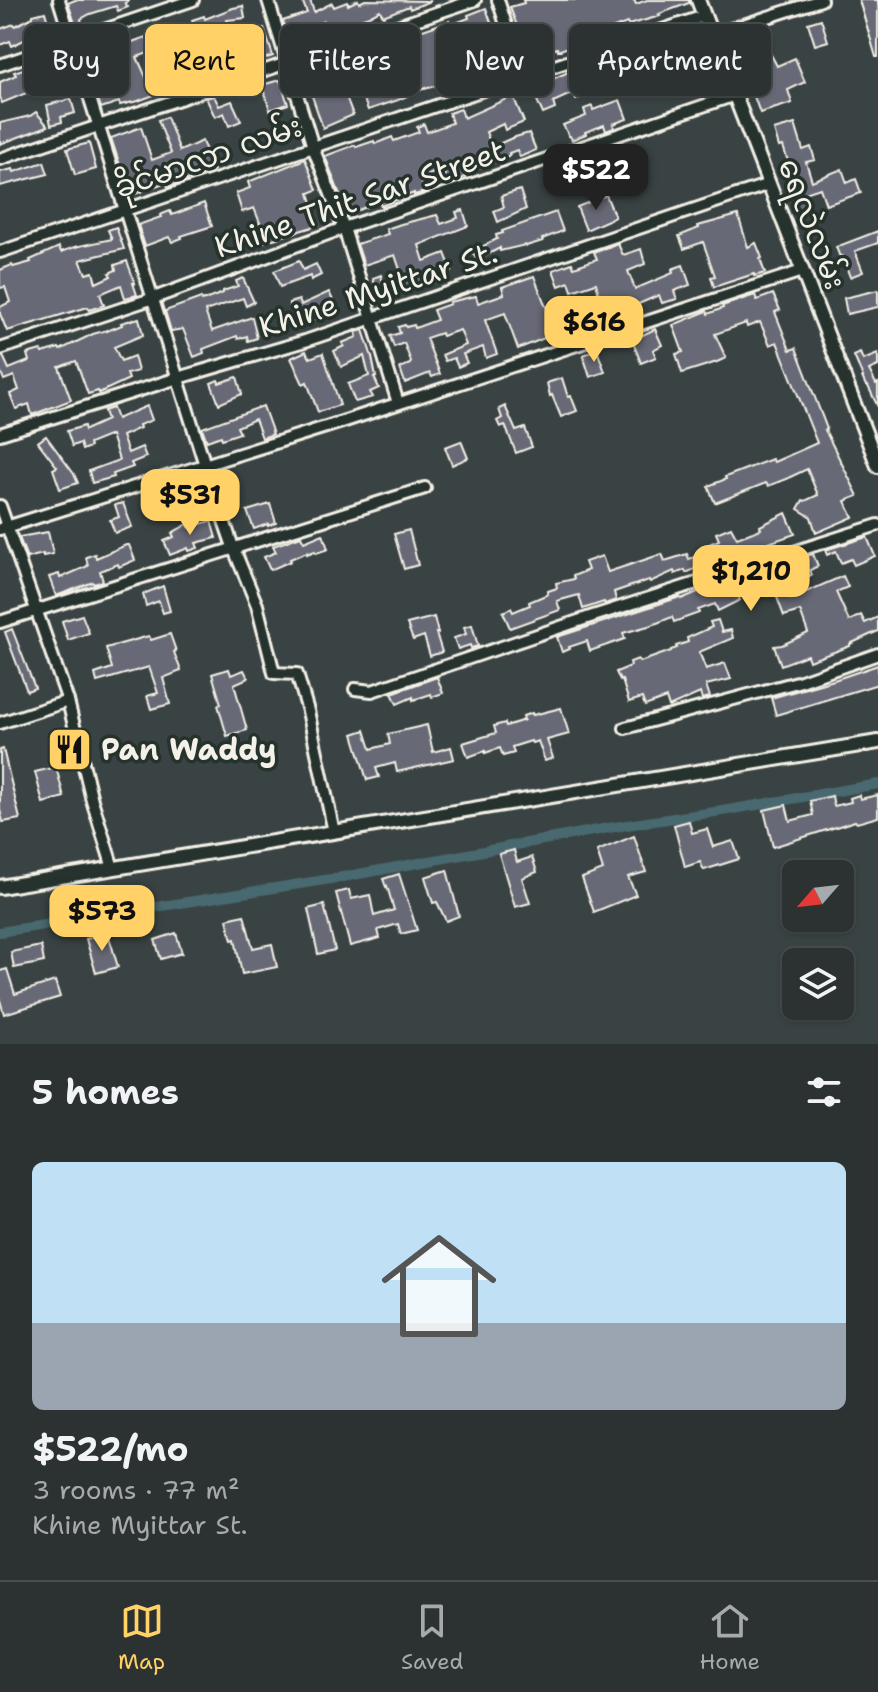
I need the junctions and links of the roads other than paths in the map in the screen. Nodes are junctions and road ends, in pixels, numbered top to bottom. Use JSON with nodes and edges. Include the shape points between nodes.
{"nodes":[{"id":1,"x":59,"y":0,"type":"edge"},
{"id":2,"x":193,"y":0,"type":"edge"},
{"id":3,"x":268,"y":0,"type":"edge"},
{"id":4,"x":475,"y":0,"type":"edge"},
{"id":5,"x":498,"y":0,"type":"edge"},
{"id":6,"x":698,"y":0,"type":"edge"},
{"id":7,"x":821,"y":0,"type":"edge"},
{"id":8,"x":704,"y":16,"type":"junction"},
{"id":9,"x":67,"y":24,"type":"edge"},
{"id":10,"x":122,"y":24,"type":"edge"},
{"id":11,"x":403,"y":24,"type":"edge"},
{"id":12,"x":506,"y":24,"type":"edge"},
{"id":13,"x":707,"y":24,"type":"edge"},
{"id":14,"x":746,"y":24,"type":"edge"},
{"id":15,"x":280,"y":40,"type":"edge"},
{"id":16,"x":24,"y":57,"type":"edge"},
{"id":17,"x":0,"y":65,"type":"edge"},
{"id":18,"x":280,"y":65,"type":"edge"},
{"id":19,"x":553,"y":67,"type":"edge"},
{"id":20,"x":89,"y":96,"type":"edge"},
{"id":21,"x":297,"y":96,"type":"edge"},
{"id":22,"x":466,"y":96,"type":"edge"},
{"id":23,"x":732,"y":96,"type":"edge"},
{"id":24,"x":735,"y":96,"type":"edge"},
{"id":25,"x":98,"y":126,"type":"junction"},
{"id":26,"x":313,"y":147,"type":"junction"},
{"id":27,"x":0,"y":159,"type":"edge"},
{"id":28,"x":769,"y":184,"type":"junction"},
{"id":29,"x":124,"y":210,"type":"junction"},
{"id":30,"x":344,"y":228,"type":"junction"},
{"id":31,"x":0,"y":252,"type":"edge"},
{"id":32,"x":802,"y":271,"type":"junction"},
{"id":33,"x":154,"y":298,"type":"junction"},
{"id":34,"x":373,"y":318,"type":"junction"},
{"id":35,"x":0,"y":349,"type":"edge"},
{"id":36,"x":178,"y":378,"type":"junction"},
{"id":37,"x":398,"y":403,"type":"junction"},
{"id":38,"x":0,"y":434,"type":"edge"},
{"id":39,"x":205,"y":465,"type":"junction"},
{"id":40,"x":878,"y":466,"type":"edge"},
{"id":41,"x":425,"y":488,"type":"dead end"},
{"id":42,"x":0,"y":506,"type":"edge"},
{"id":43,"x":878,"y":525,"type":"edge"},
{"id":44,"x":4,"y":528,"type":"edge"},
{"id":45,"x":233,"y":547,"type":"junction"},
{"id":46,"x":36,"y":610,"type":"junction"},
{"id":47,"x":0,"y":622,"type":"edge"},
{"id":48,"x":878,"y":654,"type":"edge"},
{"id":49,"x":355,"y":689,"type":"dead end"},
{"id":50,"x":68,"y":701,"type":"junction"},
{"id":51,"x":0,"y":723,"type":"edge"},
{"id":52,"x":625,"y":728,"type":"dead end"},
{"id":53,"x":878,"y":742,"type":"edge"},
{"id":54,"x":334,"y":832,"type":"junction"},
{"id":55,"x":113,"y":868,"type":"junction"},
{"id":56,"x":0,"y":887,"type":"edge"}],
"edges":[{"from":1,"to":9,"type":"street"},
{"from":2,"to":10,"type":"street"},
{"from":3,"to":15,"type":"street"},
{"from":4,"to":11,"type":"street"},
{"from":5,"to":12,"type":"street"},
{"from":6,"to":8,"type":"main road","name":"ရေလဲလမ်း"},
{"from":7,"to":14,"type":"street"},
{"from":8,"to":13,"type":"main road","name":"ရေလဲလမ်း"},
{"from":8,"to":19,"type":"street","name":"ခိုင်မာလာ လမ်း"},
{"from":16,"to":17,"type":"street"},
{"from":18,"to":25,"type":"street"},
{"from":20,"to":25,"type":"street"},
{"from":21,"to":26,"type":"street"},
{"from":22,"to":26,"type":"street","name":"ခိုင်မာလာ လမ်း"},
{"from":23,"to":30,"type":"street","name":"Khine Thit Sar Street"},
{"from":24,"to":28,"type":"main road","name":"ရေလဲလမ်း"},
{"from":25,"to":27,"type":"street"},
{"from":25,"to":29,"type":"street"},
{"from":26,"to":29,"type":"street","name":"ခိုင်မာလာ လမ်း"},
{"from":26,"to":30,"type":"street"},
{"from":28,"to":32,"type":"main road","name":"ရေလဲလမ်း"},
{"from":28,"to":34,"type":"street","name":"Khine Myittar St."},
{"from":29,"to":31,"type":"street","name":"ခိုင်မာလာ လမ်း"},
{"from":29,"to":33,"type":"street"},
{"from":30,"to":33,"type":"street","name":"Khine Thit Sar Street"},
{"from":30,"to":34,"type":"street"},
{"from":32,"to":37,"type":"street"},
{"from":32,"to":40,"type":"main road","name":"ရေလဲလမ်း"},
{"from":33,"to":35,"type":"street","name":"Khine Thit Sar Street"},
{"from":33,"to":36,"type":"street"},
{"from":34,"to":36,"type":"street","name":"Khine Myittar St."},
{"from":34,"to":37,"type":"street"},
{"from":36,"to":38,"type":"street","name":"Khine Myittar St."},
{"from":36,"to":39,"type":"street"},
{"from":37,"to":39,"type":"street"},
{"from":39,"to":44,"type":"street"},
{"from":39,"to":45,"type":"street"},
{"from":41,"to":45,"type":"street"},
{"from":42,"to":44,"type":"street"},
{"from":43,"to":49,"type":"street","via":[[372,691]]},
{"from":44,"to":46,"type":"street"},
{"from":45,"to":46,"type":"street"},
{"from":45,"to":54,"type":"street","via":[[257,605],[274,673],[297,674]]},
{"from":46,"to":47,"type":"street"},
{"from":46,"to":50,"type":"street"},
{"from":48,"to":52,"type":"street","via":[[801,681]]},
{"from":50,"to":51,"type":"street"},
{"from":50,"to":55,"type":"street"},
{"from":53,"to":54,"type":"main road"},
{"from":54,"to":55,"type":"main road"},
{"from":55,"to":56,"type":"main road"}]}
